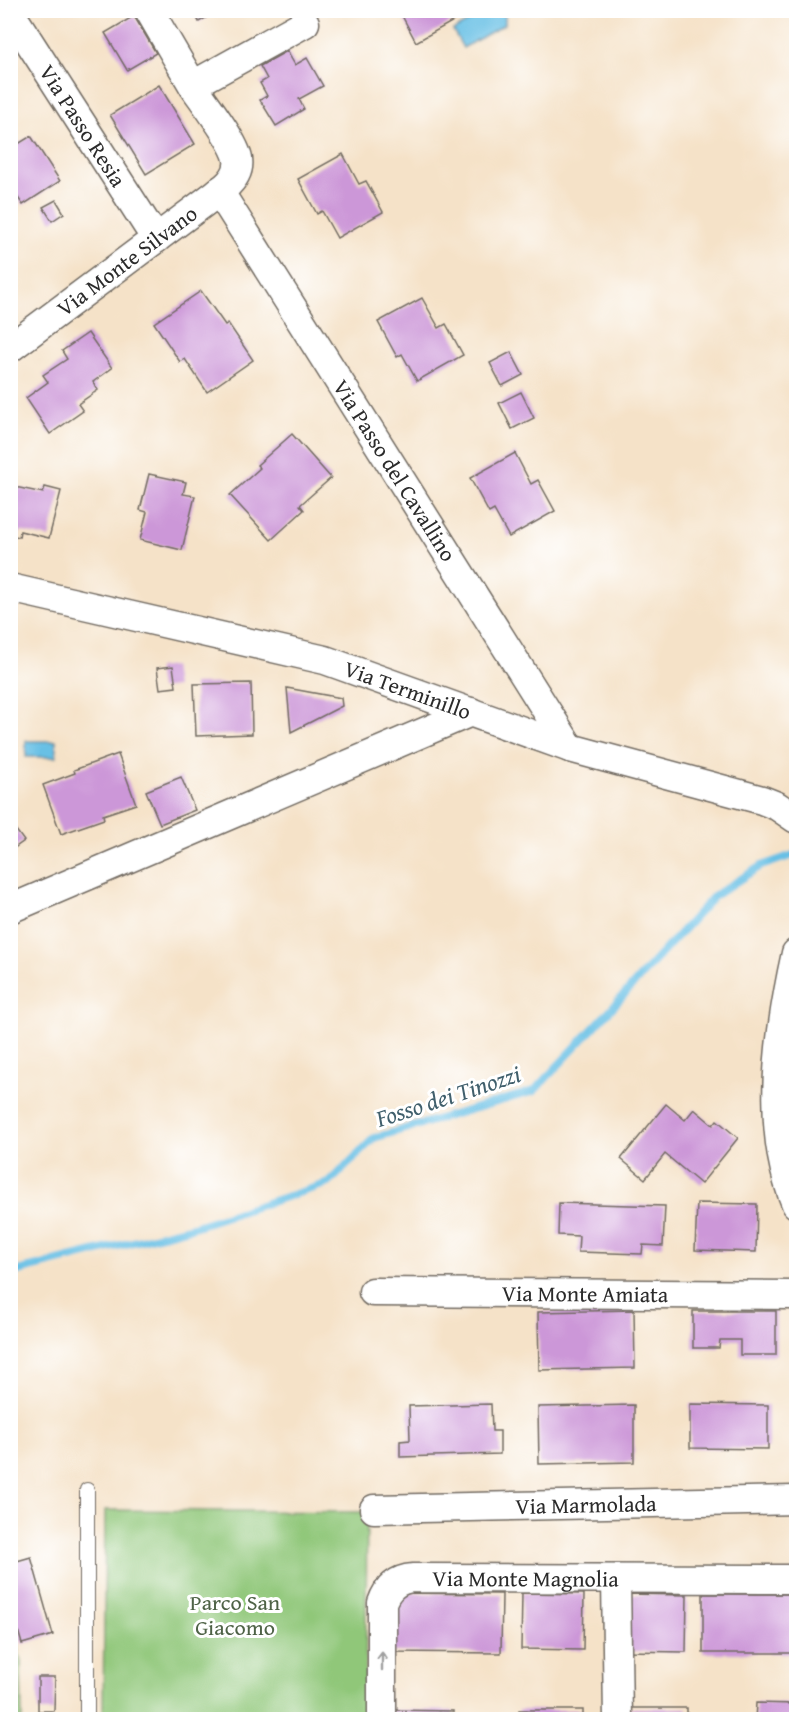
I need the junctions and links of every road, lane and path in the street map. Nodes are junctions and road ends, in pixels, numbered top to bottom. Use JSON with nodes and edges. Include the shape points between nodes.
{"nodes":[{"id":1,"x":149,"y":10,"type":"edge"},
{"id":2,"x":10,"y":12,"type":"edge"},
{"id":3,"x":306,"y":23,"type":"dead end"},
{"id":4,"x":193,"y":85,"type":"junction"},
{"id":5,"x":219,"y":191,"type":"junction"},
{"id":6,"x":156,"y":239,"type":"junction"},
{"id":7,"x":10,"y":348,"type":"edge"},
{"id":8,"x":10,"y":588,"type":"edge"},
{"id":9,"x":471,"y":712,"type":"junction"},
{"id":10,"x":570,"y":748,"type":"junction"},
{"id":11,"x":796,"y":819,"type":"edge"},
{"id":12,"x":10,"y":909,"type":"edge"},
{"id":13,"x":796,"y":952,"type":"edge"},
{"id":14,"x":796,"y":1204,"type":"edge"},
{"id":15,"x":373,"y":1292,"type":"dead end"},
{"id":16,"x":796,"y":1295,"type":"edge"},
{"id":17,"x":87,"y":1490,"type":"dead end"},
{"id":18,"x":796,"y":1500,"type":"edge"},
{"id":19,"x":374,"y":1509,"type":"dead end"},
{"id":20,"x":616,"y":1579,"type":"junction"},
{"id":21,"x":796,"y":1579,"type":"edge"},
{"id":22,"x":87,"y":1719,"type":"edge"},
{"id":23,"x":382,"y":1719,"type":"edge"},
{"id":24,"x":618,"y":1719,"type":"edge"}],
"edges":[{"from":1,"to":4,"type":"street"},
{"from":2,"to":6,"type":"street","name":"Via Passo Resia"},
{"from":3,"to":4,"type":"street"},
{"from":4,"to":5,"type":"street","name":"Via Monte Silvano","via":[[238,160],[238,169]]},
{"from":5,"to":6,"type":"street","name":"Via Monte Silvano"},
{"from":5,"to":10,"type":"street","name":"Via Passo del Cavallino"},
{"from":6,"to":7,"type":"street","name":"Via Monte Silvano"},
{"from":8,"to":9,"type":"street","name":"Via Terminillo","via":[[317,658]]},
{"from":9,"to":10,"type":"street","name":"Via Terminillo"},
{"from":9,"to":12,"type":"street"},
{"from":10,"to":11,"type":"street","name":"Via Terminillo","via":[[762,800]]},
{"from":13,"to":14,"type":"street","via":[[778,1090],[784,1163]]},
{"from":15,"to":16,"type":"street","name":"Via Monte Amiata"},
{"from":17,"to":22,"type":"lane"},
{"from":18,"to":19,"type":"street","name":"Via Marmolada"},
{"from":20,"to":21,"type":"street","name":"Via Monte Magnolia"},
{"from":23,"to":20,"type":"street","name":"Via Monte Magnolia","one_way":true,"via":[[382,1603],[397,1582],[413,1578]]},
{"from":20,"to":24,"type":"street"}]}
